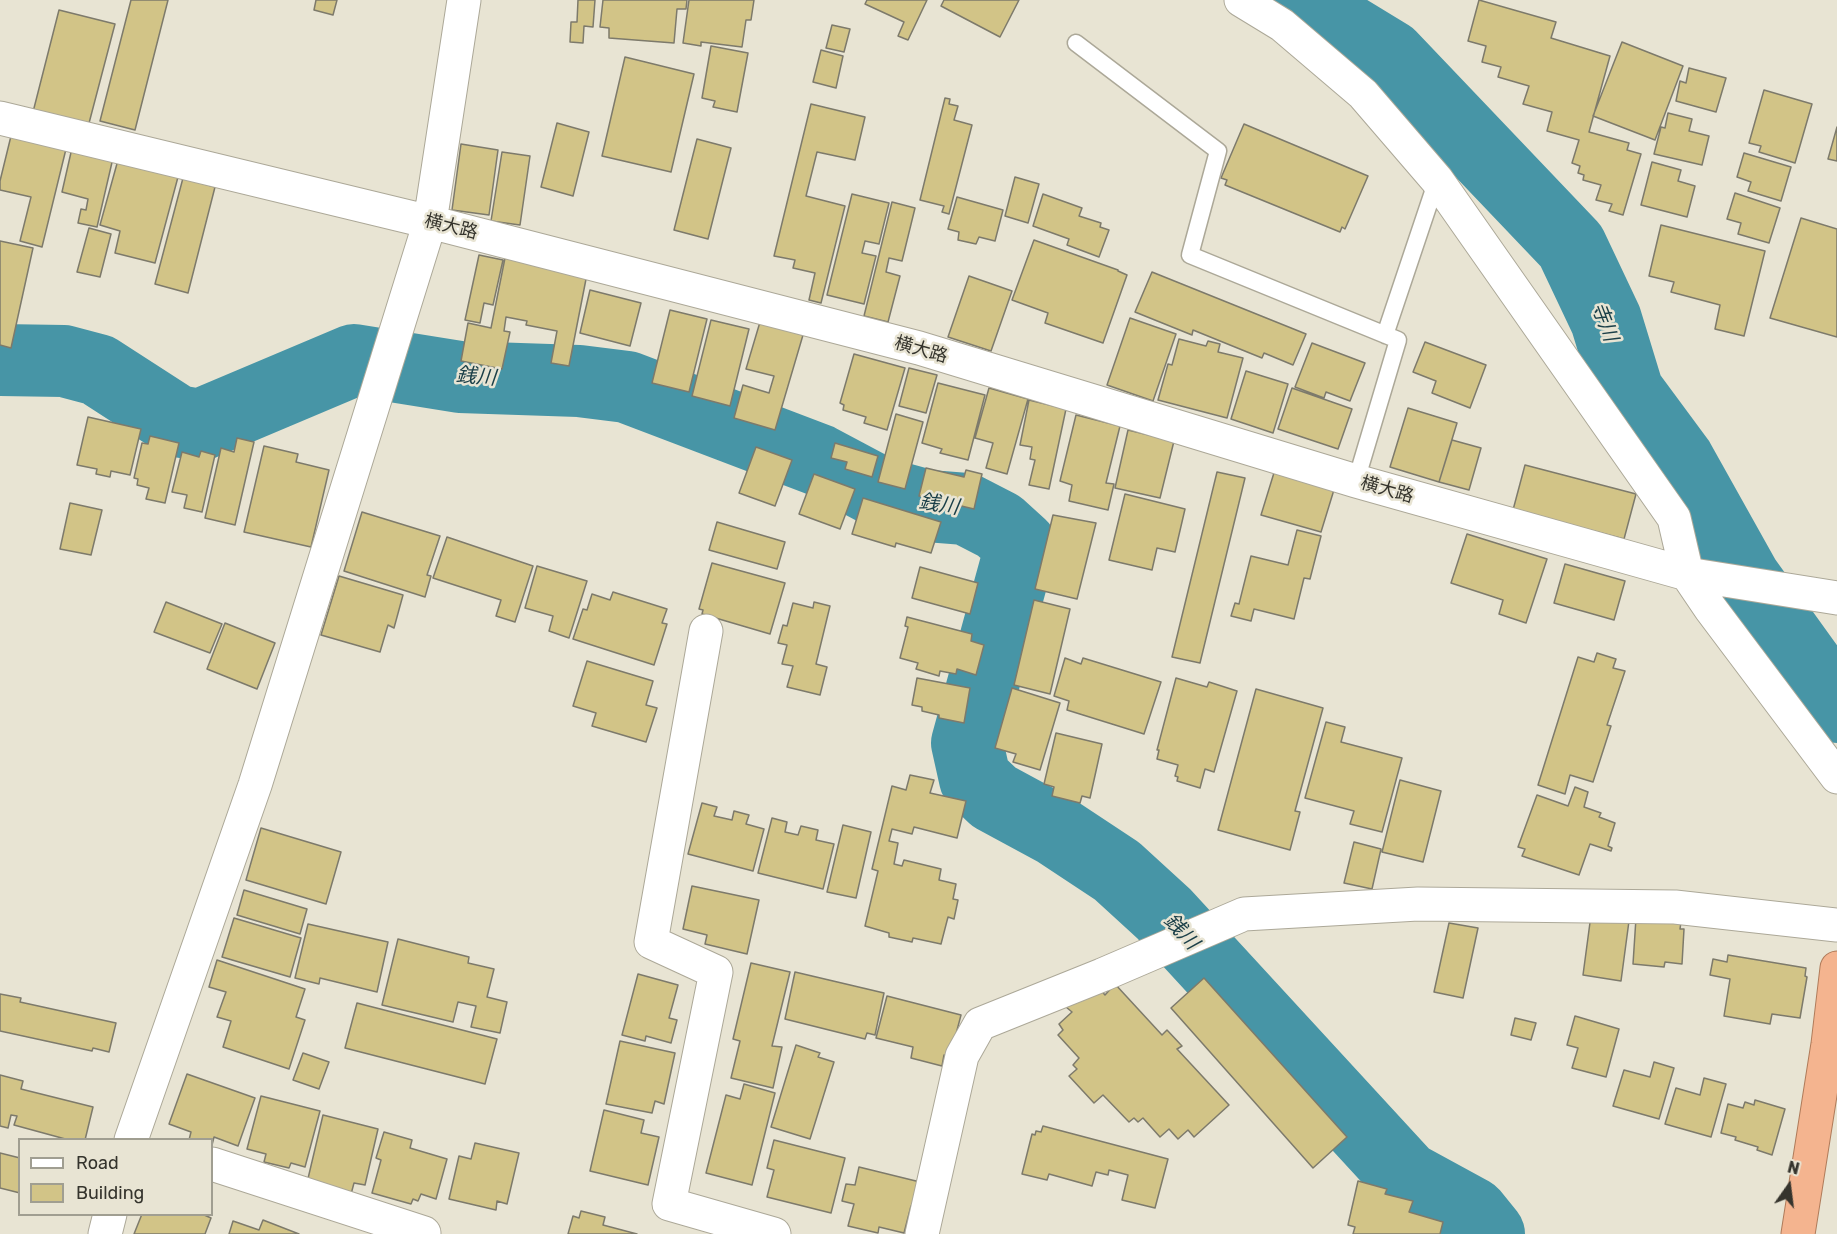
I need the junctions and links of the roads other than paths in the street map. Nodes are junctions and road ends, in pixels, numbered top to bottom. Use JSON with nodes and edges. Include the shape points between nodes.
{"nodes":[{"id":1,"x":464,"y":0,"type":"edge"},
{"id":2,"x":1240,"y":0,"type":"edge"},
{"id":3,"x":1076,"y":43,"type":"dead end"},
{"id":4,"x":0,"y":118,"type":"edge"},
{"id":5,"x":1437,"y":180,"type":"junction"},
{"id":6,"x":429,"y":222,"type":"junction"},
{"id":7,"x":1385,"y":335,"type":"junction"},
{"id":8,"x":1356,"y":481,"type":"junction"},
{"id":9,"x":1696,"y":575,"type":"junction"},
{"id":10,"x":1837,"y":598,"type":"edge"},
{"id":11,"x":706,"y":631,"type":"dead end"},
{"id":12,"x":1837,"y":777,"type":"edge"},
{"id":13,"x":1837,"y":925,"type":"edge"},
{"id":14,"x":1837,"y":968,"type":"edge"},
{"id":15,"x":134,"y":1138,"type":"edge"},
{"id":16,"x":213,"y":1164,"type":"edge"},
{"id":17,"x":110,"y":1216,"type":"edge"},
{"id":18,"x":424,"y":1233,"type":"edge"},
{"id":19,"x":105,"y":1234,"type":"edge"},
{"id":20,"x":774,"y":1234,"type":"edge"},
{"id":21,"x":922,"y":1234,"type":"edge"},
{"id":22,"x":1798,"y":1234,"type":"edge"}],
"edges":[{"from":1,"to":6,"type":"street"},
{"from":2,"to":5,"type":"street","via":[[1282,26],[1363,94]]},
{"from":3,"to":7,"type":"lane","via":[[1218,151],[1190,255]]},
{"from":4,"to":6,"type":"street","name":"横大路"},
{"from":5,"to":7,"type":"lane"},
{"from":5,"to":9,"type":"street","via":[[1674,518]]},
{"from":6,"to":8,"type":"street","name":"横大路","via":[[919,348]]},
{"from":6,"to":15,"type":"street","via":[[255,785]]},
{"from":7,"to":8,"type":"lane","via":[[1398,340]]},
{"from":8,"to":9,"type":"street","name":"横大路"},
{"from":9,"to":10,"type":"street","name":"横大路"},
{"from":9,"to":12,"type":"street","via":[[1710,608]]},
{"from":11,"to":20,"type":"street","via":[[651,942],[716,972],[669,1204]]},
{"from":13,"to":21,"type":"street","via":[[1674,907],[1418,904],[1244,914],[980,1024],[962,1056]]},
{"from":14,"to":22,"type":"highway"},
{"from":16,"to":18,"type":"street"},
{"from":17,"to":19,"type":"street"}]}
